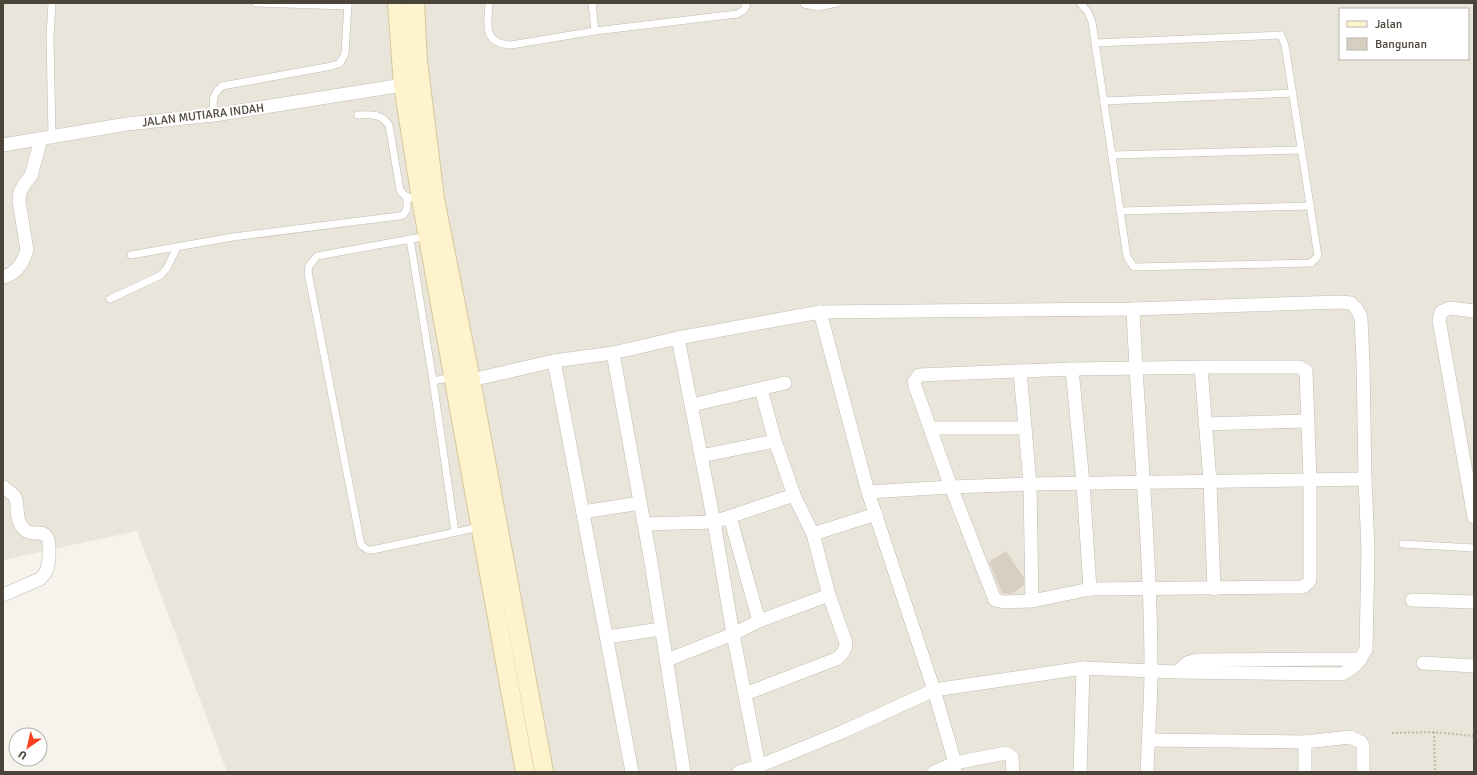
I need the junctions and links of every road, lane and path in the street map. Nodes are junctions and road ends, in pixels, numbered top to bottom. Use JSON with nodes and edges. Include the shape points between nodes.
{"nodes":[{"id":1,"x":52,"y":3,"type":"edge"},
{"id":2,"x":256,"y":3,"type":"edge"},
{"id":3,"x":397,"y":3,"type":"edge"},
{"id":4,"x":415,"y":3,"type":"edge"},
{"id":5,"x":488,"y":3,"type":"edge"},
{"id":6,"x":592,"y":3,"type":"edge"},
{"id":7,"x":747,"y":3,"type":"edge"},
{"id":8,"x":804,"y":3,"type":"edge"},
{"id":9,"x":837,"y":3,"type":"edge"},
{"id":10,"x":1080,"y":3,"type":"edge"},
{"id":11,"x":348,"y":4,"type":"edge"},
{"id":12,"x":595,"y":31,"type":"junction"},
{"id":13,"x":1095,"y":43,"type":"junction"},
{"id":14,"x":403,"y":85,"type":"junction"},
{"id":15,"x":1293,"y":93,"type":"junction"},
{"id":16,"x":1104,"y":101,"type":"junction"},
{"id":17,"x":214,"y":115,"type":"junction"},
{"id":18,"x":358,"y":115,"type":"dead end"},
{"id":19,"x":47,"y":138,"type":"junction"},
{"id":20,"x":3,"y":145,"type":"edge"},
{"id":21,"x":1301,"y":150,"type":"junction"},
{"id":22,"x":1112,"y":155,"type":"junction"},
{"id":23,"x":421,"y":198,"type":"junction"},
{"id":24,"x":1310,"y":206,"type":"junction"},
{"id":25,"x":1120,"y":211,"type":"junction"},
{"id":26,"x":419,"y":238,"type":"junction"},
{"id":27,"x":177,"y":247,"type":"junction"},
{"id":28,"x":131,"y":255,"type":"dead end"},
{"id":29,"x":3,"y":277,"type":"edge"},
{"id":30,"x":110,"y":299,"type":"dead end"},
{"id":31,"x":1134,"y":309,"type":"junction"},
{"id":32,"x":1474,"y":311,"type":"edge"},
{"id":33,"x":820,"y":312,"type":"junction"},
{"id":34,"x":678,"y":338,"type":"junction"},
{"id":35,"x":613,"y":353,"type":"junction"},
{"id":36,"x":554,"y":361,"type":"junction"},
{"id":37,"x":1201,"y":367,"type":"junction"},
{"id":38,"x":1072,"y":368,"type":"junction"},
{"id":39,"x":1136,"y":368,"type":"junction"},
{"id":40,"x":1020,"y":371,"type":"junction"},
{"id":41,"x":454,"y":377,"type":"junction"},
{"id":42,"x":471,"y":380,"type":"junction"},
{"id":43,"x":433,"y":381,"type":"junction"},
{"id":44,"x":785,"y":384,"type":"dead end"},
{"id":45,"x":762,"y":389,"type":"junction"},
{"id":46,"x":692,"y":405,"type":"junction"},
{"id":47,"x":1308,"y":421,"type":"junction"},
{"id":48,"x":1206,"y":424,"type":"junction"},
{"id":49,"x":930,"y":428,"type":"junction"},
{"id":50,"x":1025,"y":428,"type":"junction"},
{"id":51,"x":774,"y":441,"type":"junction"},
{"id":52,"x":701,"y":456,"type":"junction"},
{"id":53,"x":1365,"y":479,"type":"junction"},
{"id":54,"x":1310,"y":480,"type":"junction"},
{"id":55,"x":1143,"y":482,"type":"junction"},
{"id":56,"x":1210,"y":482,"type":"junction"},
{"id":57,"x":1083,"y":483,"type":"junction"},
{"id":58,"x":1030,"y":484,"type":"junction"},
{"id":59,"x":951,"y":487,"type":"junction"},
{"id":60,"x":3,"y":488,"type":"edge"},
{"id":61,"x":868,"y":492,"type":"junction"},
{"id":62,"x":1472,"y":493,"type":"edge"},
{"id":63,"x":794,"y":495,"type":"junction"},
{"id":64,"x":640,"y":503,"type":"junction"},
{"id":65,"x":583,"y":512,"type":"junction"},
{"id":66,"x":876,"y":514,"type":"junction"},
{"id":67,"x":730,"y":517,"type":"junction"},
{"id":68,"x":1474,"y":517,"type":"edge"},
{"id":69,"x":714,"y":522,"type":"junction"},
{"id":70,"x":644,"y":524,"type":"junction"},
{"id":71,"x":481,"y":527,"type":"junction"},
{"id":72,"x":455,"y":532,"type":"junction"},
{"id":73,"x":813,"y":534,"type":"junction"},
{"id":74,"x":1403,"y":544,"type":"dead end"},
{"id":75,"x":1474,"y":548,"type":"edge"},
{"id":76,"x":1149,"y":589,"type":"junction"},
{"id":77,"x":1214,"y":589,"type":"junction"},
{"id":78,"x":1090,"y":590,"type":"junction"},
{"id":79,"x":3,"y":594,"type":"edge"},
{"id":80,"x":829,"y":595,"type":"junction"},
{"id":81,"x":1412,"y":600,"type":"dead end"},
{"id":82,"x":1032,"y":601,"type":"junction"},
{"id":83,"x":1474,"y":602,"type":"edge"},
{"id":84,"x":759,"y":621,"type":"junction"},
{"id":85,"x":661,"y":629,"type":"junction"},
{"id":86,"x":733,"y":634,"type":"junction"},
{"id":87,"x":607,"y":637,"type":"junction"},
{"id":88,"x":667,"y":660,"type":"junction"},
{"id":89,"x":1423,"y":664,"type":"dead end"},
{"id":90,"x":1474,"y":666,"type":"edge"},
{"id":91,"x":1083,"y":668,"type":"junction"},
{"id":92,"x":1151,"y":670,"type":"junction"},
{"id":93,"x":934,"y":690,"type":"junction"},
{"id":94,"x":745,"y":694,"type":"junction"},
{"id":95,"x":1434,"y":732,"type":"junction"},
{"id":96,"x":1392,"y":733,"type":"dead end"},
{"id":97,"x":1474,"y":736,"type":"edge"},
{"id":98,"x":1148,"y":740,"type":"junction"},
{"id":99,"x":1305,"y":742,"type":"junction"},
{"id":100,"x":759,"y":766,"type":"junction"},
{"id":101,"x":955,"y":768,"type":"edge"},
{"id":102,"x":525,"y":772,"type":"edge"},
{"id":103,"x":544,"y":772,"type":"edge"},
{"id":104,"x":632,"y":772,"type":"edge"},
{"id":105,"x":684,"y":772,"type":"edge"},
{"id":106,"x":739,"y":772,"type":"edge"},
{"id":107,"x":934,"y":772,"type":"edge"},
{"id":108,"x":1013,"y":772,"type":"edge"},
{"id":109,"x":1080,"y":772,"type":"edge"},
{"id":110,"x":1147,"y":772,"type":"edge"},
{"id":111,"x":1305,"y":772,"type":"edge"},
{"id":112,"x":1363,"y":772,"type":"edge"},
{"id":113,"x":1435,"y":772,"type":"edge"}],
"edges":[{"from":1,"to":19,"type":"lane"},
{"from":2,"to":11,"type":"lane"},
{"from":3,"to":14,"type":"main road"},
{"from":4,"to":23,"type":"main road"},
{"from":5,"to":12,"type":"lane","via":[[488,33],[491,39],[502,44],[511,45]]},
{"from":6,"to":12,"type":"lane"},
{"from":7,"to":12,"type":"lane","via":[[744,10],[737,14]]},
{"from":8,"to":9,"type":"lane","via":[[818,7]]},
{"from":10,"to":13,"type":"lane","via":[[1092,22]]},
{"from":11,"to":17,"type":"lane","via":[[345,54],[340,63],[222,86],[215,92]]},
{"from":13,"to":15,"type":"lane","via":[[1281,35]]},
{"from":13,"to":16,"type":"lane"},
{"from":14,"to":17,"type":"street","name":"JALAN MUTIARA INDAH"},
{"from":14,"to":23,"type":"main road"},
{"from":15,"to":16,"type":"lane"},
{"from":15,"to":21,"type":"lane"},
{"from":16,"to":22,"type":"lane"},
{"from":17,"to":19,"type":"street","name":"JALAN MUTIARA INDAH","via":[[127,124]]},
{"from":18,"to":23,"type":"lane","via":[[376,115],[389,125],[400,190],[402,193]]},
{"from":19,"to":20,"type":"street","name":"JALAN MUTIARA INDAH"},
{"from":19,"to":29,"type":"street","via":[[32,176],[20,192],[19,201],[27,250],[16,271]]},
{"from":21,"to":22,"type":"lane"},
{"from":21,"to":24,"type":"lane"},
{"from":22,"to":25,"type":"lane"},
{"from":23,"to":26,"type":"main road"},
{"from":23,"to":27,"type":"lane","via":[[399,216],[233,237]]},
{"from":23,"to":42,"type":"main road"},
{"from":24,"to":25,"type":"lane"},
{"from":24,"to":25,"type":"lane","via":[[1318,256],[1311,263],[1134,267],[1127,257]]},
{"from":26,"to":41,"type":"main road"},
{"from":26,"to":43,"type":"lane"},
{"from":26,"to":72,"type":"lane","via":[[317,256],[309,266],[308,272],[361,545],[372,550]]},
{"from":27,"to":28,"type":"lane"},
{"from":27,"to":30,"type":"lane","via":[[168,268],[161,275]]},
{"from":31,"to":33,"type":"street"},
{"from":31,"to":39,"type":"street"},
{"from":31,"to":53,"type":"street","via":[[1351,303],[1358,309],[1361,318]]},
{"from":32,"to":62,"type":"street","via":[[1450,308],[1441,312],[1439,320]]},
{"from":33,"to":34,"type":"street"},
{"from":33,"to":61,"type":"street"},
{"from":34,"to":35,"type":"street"},
{"from":34,"to":46,"type":"street"},
{"from":35,"to":36,"type":"street"},
{"from":35,"to":64,"type":"street"},
{"from":36,"to":42,"type":"street"},
{"from":36,"to":65,"type":"street"},
{"from":37,"to":39,"type":"street"},
{"from":37,"to":47,"type":"street","via":[[1302,368],[1307,375]]},
{"from":37,"to":48,"type":"street"},
{"from":38,"to":39,"type":"street"},
{"from":38,"to":40,"type":"street"},
{"from":38,"to":57,"type":"street"},
{"from":39,"to":55,"type":"street"},
{"from":40,"to":49,"type":"street","via":[[919,375],[915,386]]},
{"from":40,"to":50,"type":"street"},
{"from":41,"to":43,"type":"lane"},
{"from":41,"to":71,"type":"main road"},
{"from":42,"to":103,"type":"main road"},
{"from":43,"to":72,"type":"lane"},
{"from":44,"to":45,"type":"street"},
{"from":45,"to":46,"type":"street"},
{"from":45,"to":51,"type":"street"},
{"from":46,"to":52,"type":"street"},
{"from":47,"to":48,"type":"street"},
{"from":47,"to":54,"type":"street"},
{"from":48,"to":56,"type":"street"},
{"from":49,"to":50,"type":"street"},
{"from":49,"to":59,"type":"street"},
{"from":50,"to":58,"type":"street"},
{"from":51,"to":52,"type":"street"},
{"from":51,"to":63,"type":"street"},
{"from":52,"to":69,"type":"street"},
{"from":53,"to":54,"type":"street"},
{"from":53,"to":92,"type":"street","via":[[1368,551],[1366,649],[1354,668],[1342,674]]},
{"from":54,"to":56,"type":"street"},
{"from":54,"to":77,"type":"street","via":[[1308,583],[1303,587]]},
{"from":55,"to":56,"type":"street"},
{"from":55,"to":57,"type":"street"},
{"from":55,"to":76,"type":"street"},
{"from":56,"to":77,"type":"street"},
{"from":57,"to":58,"type":"street"},
{"from":57,"to":78,"type":"street"},
{"from":58,"to":59,"type":"street"},
{"from":58,"to":82,"type":"street"},
{"from":59,"to":61,"type":"street"},
{"from":59,"to":82,"type":"street","via":[[995,600]]},
{"from":60,"to":79,"type":"street","via":[[16,500],[16,514],[27,532],[46,536],[49,541],[49,564],[40,579]]},
{"from":61,"to":66,"type":"street"},
{"from":62,"to":68,"type":"street"},
{"from":63,"to":67,"type":"street"},
{"from":63,"to":73,"type":"street"},
{"from":64,"to":65,"type":"street"},
{"from":64,"to":70,"type":"street"},
{"from":65,"to":87,"type":"street"},
{"from":66,"to":73,"type":"street"},
{"from":66,"to":93,"type":"street"},
{"from":67,"to":69,"type":"street"},
{"from":67,"to":84,"type":"street"},
{"from":69,"to":70,"type":"street"},
{"from":69,"to":86,"type":"street"},
{"from":70,"to":85,"type":"street"},
{"from":71,"to":72,"type":"lane"},
{"from":71,"to":102,"type":"main road"},
{"from":73,"to":80,"type":"street"},
{"from":74,"to":75,"type":"lane"},
{"from":76,"to":77,"type":"street"},
{"from":76,"to":78,"type":"street"},
{"from":76,"to":92,"type":"street"},
{"from":78,"to":82,"type":"street"},
{"from":80,"to":84,"type":"street"},
{"from":80,"to":94,"type":"street","via":[[846,643],[843,654]]},
{"from":81,"to":83,"type":"street"},
{"from":84,"to":86,"type":"street"},
{"from":85,"to":87,"type":"street"},
{"from":85,"to":88,"type":"street"},
{"from":86,"to":88,"type":"street"},
{"from":86,"to":94,"type":"street"},
{"from":87,"to":104,"type":"street"},
{"from":88,"to":105,"type":"street"},
{"from":89,"to":90,"type":"street"},
{"from":91,"to":92,"type":"street"},
{"from":91,"to":93,"type":"street"},
{"from":91,"to":109,"type":"street"},
{"from":92,"to":98,"type":"street"},
{"from":93,"to":100,"type":"street"},
{"from":93,"to":101,"type":"street"},
{"from":94,"to":100,"type":"street"},
{"from":95,"to":96,"type":"path"},
{"from":95,"to":97,"type":"path"},
{"from":95,"to":113,"type":"path"},
{"from":98,"to":99,"type":"street"},
{"from":98,"to":110,"type":"street"},
{"from":99,"to":111,"type":"street"},
{"from":99,"to":112,"type":"street","via":[[1350,737],[1356,739],[1363,746]]},
{"from":100,"to":106,"type":"street"},
{"from":101,"to":107,"type":"street"},
{"from":101,"to":108,"type":"street","via":[[1006,753],[1012,757]]}]}
